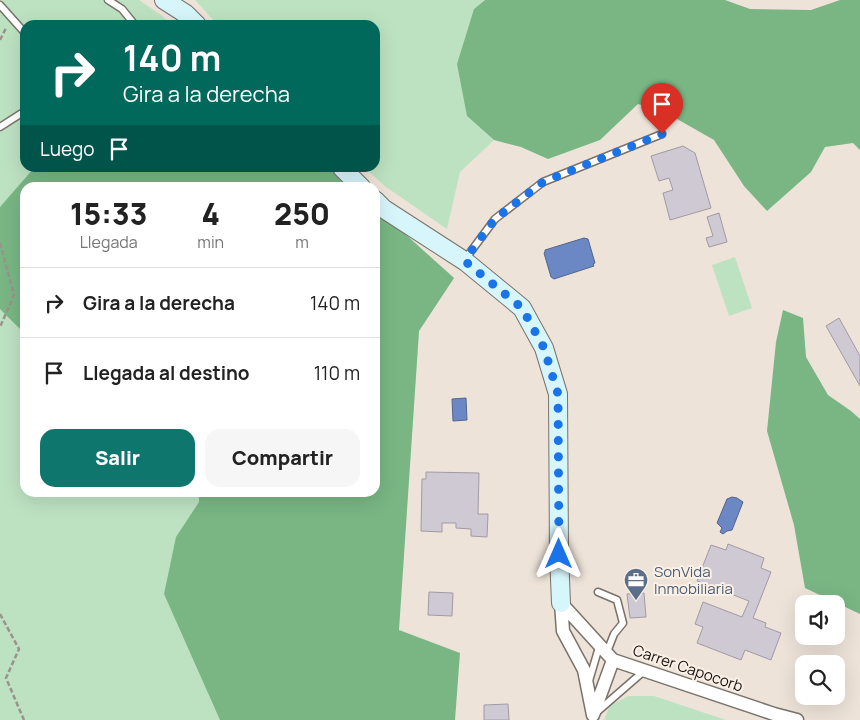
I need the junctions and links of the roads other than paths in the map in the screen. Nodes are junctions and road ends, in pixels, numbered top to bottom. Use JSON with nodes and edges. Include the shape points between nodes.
{"nodes":[{"id":1,"x":108,"y":0,"type":"edge"},
{"id":2,"x":164,"y":0,"type":"edge"},
{"id":3,"x":0,"y":5,"type":"edge"},
{"id":4,"x":131,"y":20,"type":"edge"},
{"id":5,"x":192,"y":20,"type":"edge"},
{"id":6,"x":20,"y":27,"type":"edge"},
{"id":7,"x":20,"y":114,"type":"edge"},
{"id":8,"x":0,"y":127,"type":"edge"},
{"id":9,"x":662,"y":134,"type":"dead end"},
{"id":10,"x":346,"y":172,"type":"edge"},
{"id":11,"x":356,"y":182,"type":"edge"},
{"id":12,"x":380,"y":205,"type":"edge"},
{"id":13,"x":466,"y":262,"type":"junction"},
{"id":14,"x":598,"y":592,"type":"dead end"},
{"id":15,"x":561,"y":603,"type":"junction"},
{"id":16,"x":606,"y":653,"type":"junction"},
{"id":17,"x":644,"y":671,"type":"junction"},
{"id":18,"x":587,"y":687,"type":"junction"},
{"id":19,"x":592,"y":718,"type":"edge"},
{"id":20,"x":797,"y":720,"type":"edge"}],
"edges":[{"from":1,"to":4,"type":"lane"},
{"from":2,"to":5,"type":"street"},
{"from":3,"to":6,"type":"lane"},
{"from":7,"to":8,"type":"lane"},
{"from":9,"to":13,"type":"lane","via":[[543,182],[495,219]]},
{"from":10,"to":11,"type":"street"},
{"from":12,"to":13,"type":"street"},
{"from":13,"to":15,"type":"street","via":[[522,308],[544,348],[558,394]]},
{"from":14,"to":16,"type":"lane","via":[[617,600],[623,623]]},
{"from":15,"to":16,"type":"street","name":"Carrer Capocorb"},
{"from":15,"to":18,"type":"street","via":[[563,631],[584,670]]},
{"from":16,"to":17,"type":"street","name":"Carrer Capocorb"},
{"from":16,"to":18,"type":"lane"},
{"from":16,"to":19,"type":"street"},
{"from":17,"to":19,"type":"lane"},
{"from":17,"to":20,"type":"street","name":"Carrer Capocorb"},
{"from":18,"to":19,"type":"street"}]}
